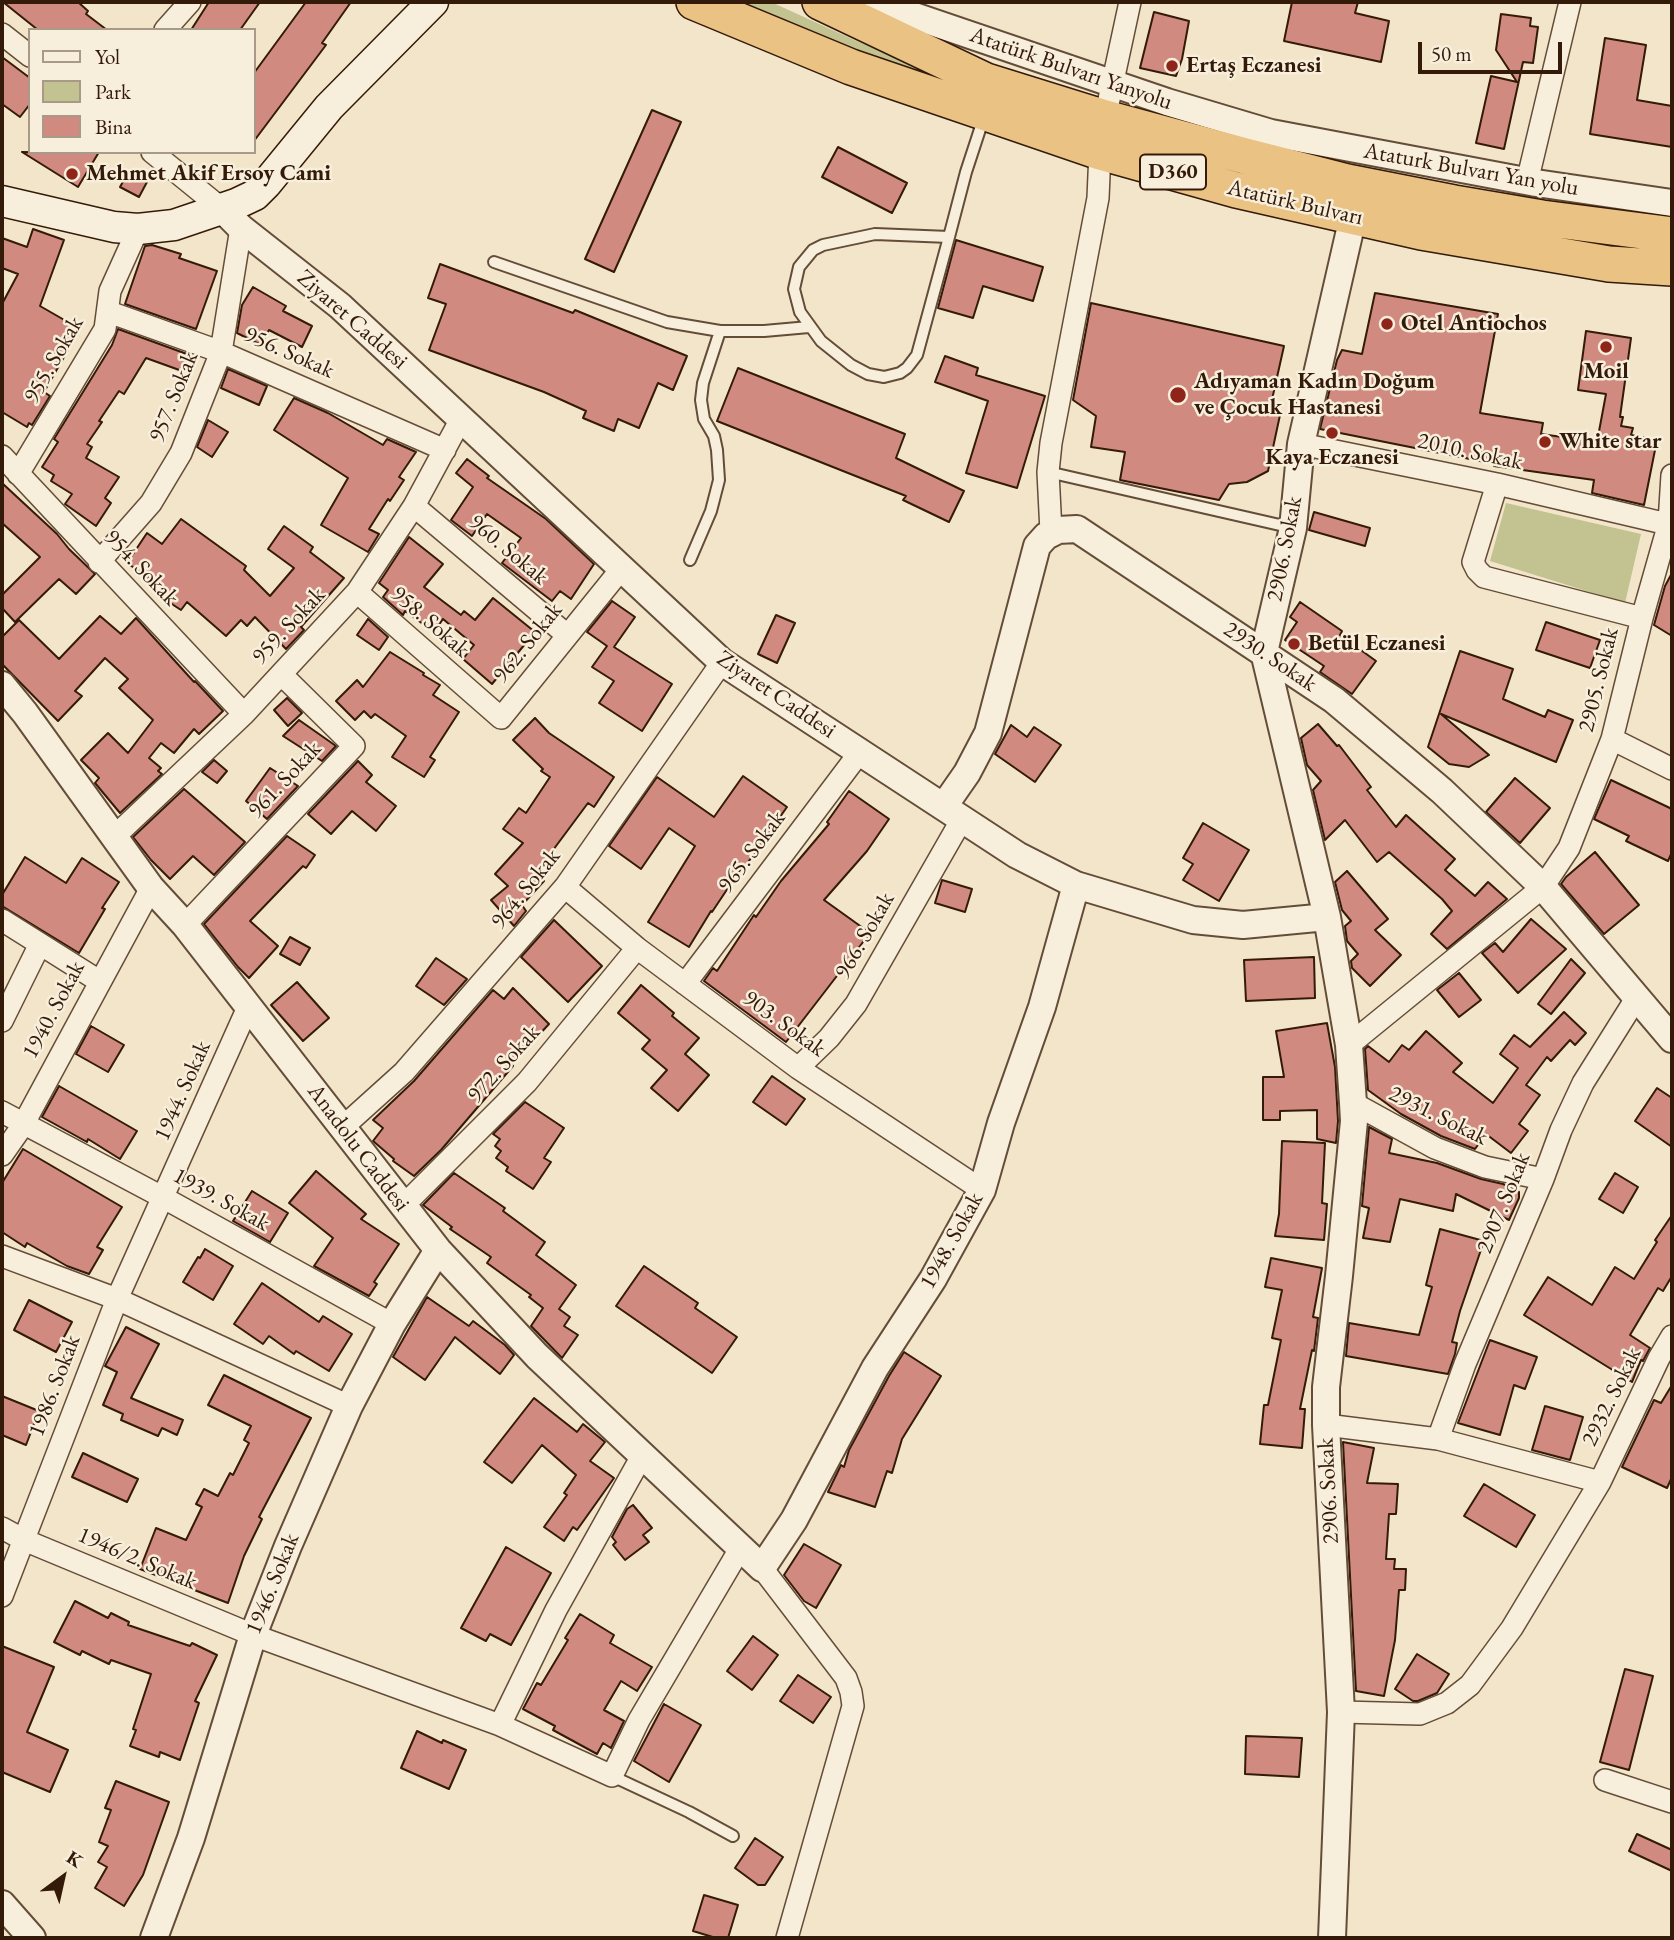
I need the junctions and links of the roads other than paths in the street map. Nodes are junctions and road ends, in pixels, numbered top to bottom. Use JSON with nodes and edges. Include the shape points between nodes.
{"nodes":[{"id":1,"x":190,"y":2,"type":"edge"},
{"id":2,"x":408,"y":2,"type":"edge"},
{"id":3,"x":433,"y":2,"type":"edge"},
{"id":4,"x":694,"y":2,"type":"edge"},
{"id":5,"x":820,"y":2,"type":"edge"},
{"id":6,"x":873,"y":2,"type":"edge"},
{"id":7,"x":1130,"y":2,"type":"edge"},
{"id":8,"x":1570,"y":2,"type":"edge"},
{"id":9,"x":167,"y":28,"type":"edge"},
{"id":10,"x":2,"y":34,"type":"edge"},
{"id":11,"x":28,"y":54,"type":"edge"},
{"id":12,"x":381,"y":55,"type":"junction"},
{"id":13,"x":1114,"y":83,"type":"junction"},
{"id":14,"x":986,"y":113,"type":"junction"},
{"id":15,"x":1271,"y":132,"type":"joint"},
{"id":16,"x":1103,"y":135,"type":"junction"},
{"id":17,"x":154,"y":154,"type":"edge"},
{"id":18,"x":1527,"y":182,"type":"junction"},
{"id":19,"x":2,"y":201,"type":"edge"},
{"id":20,"x":1672,"y":203,"type":"edge"},
{"id":21,"x":1353,"y":217,"type":"junction"},
{"id":22,"x":231,"y":219,"type":"junction"},
{"id":23,"x":138,"y":229,"type":"junction"},
{"id":24,"x":1672,"y":234,"type":"edge"},
{"id":25,"x":949,"y":237,"type":"junction"},
{"id":26,"x":494,"y":262,"type":"dead end"},
{"id":27,"x":1672,"y":268,"type":"edge"},
{"id":28,"x":109,"y":312,"type":"junction"},
{"id":29,"x":809,"y":327,"type":"junction"},
{"id":30,"x":720,"y":331,"type":"junction"},
{"id":31,"x":221,"y":352,"type":"junction"},
{"id":32,"x":461,"y":419,"type":"junction"},
{"id":33,"x":1301,"y":444,"type":"junction"},
{"id":34,"x":444,"y":450,"type":"junction"},
{"id":35,"x":2,"y":456,"type":"edge"},
{"id":36,"x":1048,"y":472,"type":"junction"},
{"id":37,"x":18,"y":474,"type":"junction"},
{"id":38,"x":1672,"y":475,"type":"edge"},
{"id":39,"x":1497,"y":484,"type":"junction"},
{"id":40,"x":414,"y":506,"type":"junction"},
{"id":41,"x":1670,"y":524,"type":"edge"},
{"id":42,"x":1293,"y":528,"type":"junction"},
{"id":43,"x":1051,"y":532,"type":"junction"},
{"id":44,"x":690,"y":561,"type":"dead end"},
{"id":45,"x":99,"y":562,"type":"junction"},
{"id":46,"x":622,"y":568,"type":"junction"},
{"id":47,"x":356,"y":592,"type":"junction"},
{"id":48,"x":1642,"y":618,"type":"junction"},
{"id":49,"x":568,"y":635,"type":"junction"},
{"id":50,"x":1264,"y":652,"type":"junction"},
{"id":51,"x":722,"y":662,"type":"junction"},
{"id":52,"x":281,"y":674,"type":"junction"},
{"id":53,"x":2,"y":685,"type":"edge"},
{"id":54,"x":244,"y":714,"type":"junction"},
{"id":55,"x":501,"y":718,"type":"joint"},
{"id":56,"x":1612,"y":739,"type":"junction"},
{"id":57,"x":860,"y":752,"type":"junction"},
{"id":58,"x":1672,"y":769,"type":"edge"},
{"id":59,"x":953,"y":813,"type":"junction"},
{"id":60,"x":115,"y":836,"type":"junction"},
{"id":61,"x":1076,"y":885,"type":"junction"},
{"id":62,"x":565,"y":887,"type":"junction"},
{"id":63,"x":1543,"y":887,"type":"junction"},
{"id":64,"x":151,"y":888,"type":"junction"},
{"id":65,"x":1327,"y":918,"type":"junction"},
{"id":66,"x":2,"y":920,"type":"edge"},
{"id":67,"x":186,"y":925,"type":"junction"},
{"id":68,"x":40,"y":944,"type":"junction"},
{"id":69,"x":636,"y":948,"type":"junction"},
{"id":70,"x":99,"y":981,"type":"junction"},
{"id":71,"x":685,"y":984,"type":"junction"},
{"id":72,"x":1637,"y":997,"type":"junction"},
{"id":73,"x":249,"y":1006,"type":"junction"},
{"id":74,"x":2,"y":1021,"type":"edge"},
{"id":75,"x":1672,"y":1039,"type":"edge"},
{"id":76,"x":1349,"y":1045,"type":"junction"},
{"id":77,"x":798,"y":1069,"type":"junction"},
{"id":78,"x":1353,"y":1103,"type":"junction"},
{"id":79,"x":2,"y":1112,"type":"edge"},
{"id":80,"x":23,"y":1125,"type":"junction"},
{"id":81,"x":343,"y":1127,"type":"junction"},
{"id":82,"x":2,"y":1155,"type":"edge"},
{"id":83,"x":1543,"y":1179,"type":"junction"},
{"id":84,"x":982,"y":1190,"type":"junction"},
{"id":85,"x":164,"y":1198,"type":"junction"},
{"id":86,"x":402,"y":1207,"type":"junction"},
{"id":87,"x":438,"y":1250,"type":"junction"},
{"id":88,"x":2,"y":1255,"type":"edge"},
{"id":89,"x":117,"y":1299,"type":"junction"},
{"id":90,"x":392,"y":1324,"type":"junction"},
{"id":91,"x":1672,"y":1336,"type":"edge"},
{"id":92,"x":349,"y":1406,"type":"junction"},
{"id":93,"x":1326,"y":1425,"type":"junction"},
{"id":94,"x":1438,"y":1439,"type":"junction"},
{"id":95,"x":643,"y":1454,"type":"junction"},
{"id":96,"x":1600,"y":1482,"type":"junction"},
{"id":97,"x":2,"y":1528,"type":"edge"},
{"id":98,"x":24,"y":1540,"type":"junction"},
{"id":99,"x":741,"y":1547,"type":"junction"},
{"id":100,"x":762,"y":1568,"type":"junction"},
{"id":101,"x":2,"y":1596,"type":"edge"},
{"id":102,"x":253,"y":1635,"type":"junction"},
{"id":103,"x":1340,"y":1712,"type":"junction"},
{"id":104,"x":500,"y":1725,"type":"junction"},
{"id":105,"x":612,"y":1776,"type":"junction"},
{"id":106,"x":1605,"y":1780,"type":"dead end"},
{"id":107,"x":1672,"y":1802,"type":"edge"},
{"id":108,"x":733,"y":1836,"type":"dead end"},
{"id":109,"x":2,"y":1904,"type":"edge"},
{"id":110,"x":32,"y":1938,"type":"edge"},
{"id":111,"x":154,"y":1938,"type":"edge"},
{"id":112,"x":787,"y":1938,"type":"edge"},
{"id":113,"x":1332,"y":1938,"type":"edge"}],
"edges":[{"from":1,"to":9,"type":"street"},
{"from":2,"to":12,"type":"main road"},
{"from":3,"to":12,"type":"main road"},
{"from":4,"to":14,"type":"highway","name":"Atatürk Bulvarı","number":"D360","via":[[851,67]]},
{"from":5,"to":16,"type":"highway","name":"Atatürk Bulvarı","number":"D360"},
{"from":6,"to":13,"type":"street","name":"Atatürk Bulvarı Yanyolu"},
{"from":7,"to":13,"type":"street"},
{"from":8,"to":18,"type":"street"},
{"from":10,"to":11,"type":"street"},
{"from":12,"to":22,"type":"main road"},
{"from":13,"to":15,"type":"street","name":"Atatürk Bulvarı Yanyolu"},
{"from":13,"to":16,"type":"street"},
{"from":14,"to":16,"type":"highway","name":"Atatürk Bulvarı","number":"D360"},
{"from":14,"to":25,"type":"lane"},
{"from":15,"to":18,"type":"street","name":"Ataturk Bulvarı Yan yolu"},
{"from":16,"to":21,"type":"highway","name":"Atatürk Bulvarı","number":"D360","via":[[1236,190]]},
{"from":16,"to":24,"type":"highway","name":"Atatürk Bulvarı","number":"D360","via":[[1542,218]]},
{"from":16,"to":36,"type":"street","via":[[1098,198]]},
{"from":17,"to":22,"type":"street"},
{"from":18,"to":20,"type":"street","name":"Ataturk Bulvarı Yan yolu"},
{"from":19,"to":23,"type":"main road"},
{"from":21,"to":27,"type":"highway","name":"Atatürk Bulvarı","number":"D360","via":[[1609,264]]},
{"from":21,"to":33,"type":"street","name":"2906. Sokak"},
{"from":22,"to":23,"type":"main road"},
{"from":22,"to":31,"type":"street","name":"957. Sokak"},
{"from":22,"to":32,"type":"street","name":"Ziyaret Caddesi","via":[[340,306]]},
{"from":23,"to":28,"type":"street","name":"955. Sokak","via":[[110,291]]},
{"from":25,"to":29,"type":"lane","via":[[875,234],[813,250],[799,267],[794,289]]},
{"from":25,"to":29,"type":"lane","via":[[917,355],[900,373],[868,374],[835,354]]},
{"from":26,"to":30,"type":"lane","via":[[667,322]]},
{"from":28,"to":31,"type":"street","name":"956. Sokak"},
{"from":28,"to":37,"type":"street","name":"955. Sokak","via":[[105,329]]},
{"from":29,"to":30,"type":"lane"},
{"from":30,"to":44,"type":"lane","via":[[701,400],[717,450],[719,480]]},
{"from":31,"to":34,"type":"street","name":"956. Sokak"},
{"from":31,"to":45,"type":"street","name":"957. Sokak","via":[[181,453],[150,503]]},
{"from":32,"to":34,"type":"street","name":"959. Sokak"},
{"from":32,"to":46,"type":"street","name":"Ziyaret Caddesi"},
{"from":33,"to":39,"type":"street","name":"2010. Sokak"},
{"from":33,"to":42,"type":"street","name":"2906. Sokak"},
{"from":34,"to":40,"type":"street","name":"959. Sokak"},
{"from":35,"to":37,"type":"street","name":"954. Sokak"},
{"from":36,"to":42,"type":"lane"},
{"from":36,"to":43,"type":"street"},
{"from":37,"to":45,"type":"street","name":"954. Sokak"},
{"from":38,"to":41,"type":"street","name":"2905. Sokak"},
{"from":39,"to":41,"type":"street","name":"2010. Sokak"},
{"from":39,"to":48,"type":"street","via":[[1473,562],[1484,578]]},
{"from":40,"to":47,"type":"street","name":"959. Sokak"},
{"from":40,"to":49,"type":"street","name":"960. Sokak"},
{"from":41,"to":48,"type":"street","name":"2905. Sokak"},
{"from":42,"to":50,"type":"street","name":"2906. Sokak"},
{"from":43,"to":50,"type":"street","name":"2930. Sokak","via":[[1077,529]]},
{"from":43,"to":59,"type":"street","via":[[1035,552],[988,733]]},
{"from":45,"to":54,"type":"street","name":"954. Sokak"},
{"from":46,"to":49,"type":"street","name":"962. Sokak"},
{"from":46,"to":51,"type":"street","name":"Ziyaret Caddesi"},
{"from":47,"to":52,"type":"street","name":"959. Sokak"},
{"from":47,"to":55,"type":"street","name":"958. Sokak"},
{"from":48,"to":56,"type":"street","name":"2905. Sokak"},
{"from":49,"to":55,"type":"street","name":"962. Sokak"},
{"from":50,"to":63,"type":"street","name":"2930. Sokak","via":[[1334,700],[1442,791]]},
{"from":50,"to":65,"type":"street","name":"2906. Sokak"},
{"from":51,"to":57,"type":"street","name":"Ziyaret Caddesi"},
{"from":51,"to":62,"type":"street","name":"964. Sokak"},
{"from":52,"to":54,"type":"street","name":"959. Sokak"},
{"from":52,"to":67,"type":"street","name":"961. Sokak","via":[[354,746]]},
{"from":53,"to":60,"type":"street","name":"Anadolu Caddesi"},
{"from":54,"to":60,"type":"street","name":"959. Sokak"},
{"from":56,"to":58,"type":"street"},
{"from":56,"to":63,"type":"street","name":"2905. Sokak","via":[[1569,848]]},
{"from":57,"to":59,"type":"street","name":"Ziyaret Caddesi"},
{"from":57,"to":71,"type":"street","name":"965. Sokak"},
{"from":59,"to":61,"type":"street","name":"Ziyaret Caddesi","via":[[1017,855]]},
{"from":59,"to":77,"type":"street","name":"966. Sokak","via":[[856,1004]]},
{"from":60,"to":64,"type":"street","name":"Anadolu Caddesi"},
{"from":61,"to":65,"type":"street","name":"Ziyaret Caddesi","via":[[1209,923],[1260,925]]},
{"from":61,"to":84,"type":"street","name":"1948. Sokak"},
{"from":62,"to":69,"type":"street","name":"903. Sokak"},
{"from":62,"to":81,"type":"street","name":"964. Sokak","via":[[404,1072]]},
{"from":63,"to":72,"type":"street","name":"2930. Sokak"},
{"from":63,"to":76,"type":"street"},
{"from":64,"to":67,"type":"street","name":"Anadolu Caddesi"},
{"from":64,"to":70,"type":"street","name":"1940. Sokak"},
{"from":65,"to":76,"type":"street","name":"2906. Sokak"},
{"from":66,"to":68,"type":"street"},
{"from":67,"to":73,"type":"street","name":"Anadolu Caddesi"},
{"from":68,"to":70,"type":"street"},
{"from":68,"to":74,"type":"street"},
{"from":69,"to":71,"type":"street","name":"903. Sokak"},
{"from":69,"to":86,"type":"street","name":"972. Sokak","via":[[527,1082]]},
{"from":70,"to":80,"type":"street","name":"1940. Sokak"},
{"from":71,"to":77,"type":"street","name":"903. Sokak"},
{"from":72,"to":75,"type":"street","name":"2930. Sokak"},
{"from":72,"to":83,"type":"street","name":"2907. Sokak","via":[[1583,1083]]},
{"from":73,"to":81,"type":"street","name":"Anadolu Caddesi"},
{"from":73,"to":85,"type":"street","name":"1944. Sokak"},
{"from":76,"to":78,"type":"street","name":"2906. Sokak"},
{"from":77,"to":84,"type":"street","name":"903. Sokak"},
{"from":78,"to":83,"type":"street","name":"2931. Sokak","via":[[1435,1148],[1485,1167]]},
{"from":78,"to":93,"type":"street","name":"2906. Sokak"},
{"from":79,"to":80,"type":"street","name":"1939. Sokak"},
{"from":80,"to":82,"type":"street","name":"1940. Sokak"},
{"from":80,"to":85,"type":"street","name":"1939. Sokak"},
{"from":81,"to":86,"type":"street","name":"Anadolu Caddesi"},
{"from":83,"to":94,"type":"street","name":"2907. Sokak"},
{"from":84,"to":100,"type":"street","name":"1948. Sokak","via":[[933,1279],[875,1368],[794,1520]]},
{"from":85,"to":89,"type":"street","name":"1986. Sokak"},
{"from":85,"to":90,"type":"street","name":"1939. Sokak"},
{"from":86,"to":87,"type":"street","name":"Anadolu Caddesi"},
{"from":87,"to":90,"type":"street","name":"1946. Sokak"},
{"from":87,"to":95,"type":"street","name":"Anadolu Caddesi","via":[[537,1356]]},
{"from":88,"to":89,"type":"street"},
{"from":89,"to":92,"type":"street"},
{"from":89,"to":98,"type":"street","name":"1986. Sokak"},
{"from":90,"to":92,"type":"street","name":"1946. Sokak"},
{"from":91,"to":96,"type":"street","name":"2932. Sokak"},
{"from":92,"to":102,"type":"street","name":"1946. Sokak"},
{"from":93,"to":94,"type":"street"},
{"from":93,"to":103,"type":"street","name":"2906. Sokak"},
{"from":94,"to":96,"type":"street"},
{"from":95,"to":99,"type":"street","name":"Anadolu Caddesi"},
{"from":95,"to":104,"type":"street","via":[[556,1610]]},
{"from":96,"to":103,"type":"street","name":"2932. Sokak","via":[[1512,1628],[1459,1695],[1420,1714]]},
{"from":97,"to":98,"type":"street","name":"1946/2. Sokak"},
{"from":98,"to":101,"type":"street","name":"1986. Sokak"},
{"from":98,"to":102,"type":"street","name":"1946/2. Sokak"},
{"from":99,"to":100,"type":"street","name":"Anadolu Caddesi"},
{"from":99,"to":105,"type":"street","via":[[639,1720]]},
{"from":100,"to":112,"type":"street","via":[[842,1672],[853,1706]]},
{"from":102,"to":104,"type":"street","name":"1946/2. Sokak"},
{"from":102,"to":111,"type":"street","name":"1946. Sokak","via":[[191,1838]]},
{"from":103,"to":113,"type":"street","name":"2906. Sokak"},
{"from":104,"to":105,"type":"street","name":"1946/2. Sokak"},
{"from":105,"to":108,"type":"lane"},
{"from":106,"to":107,"type":"street"},
{"from":109,"to":110,"type":"street"}]}
